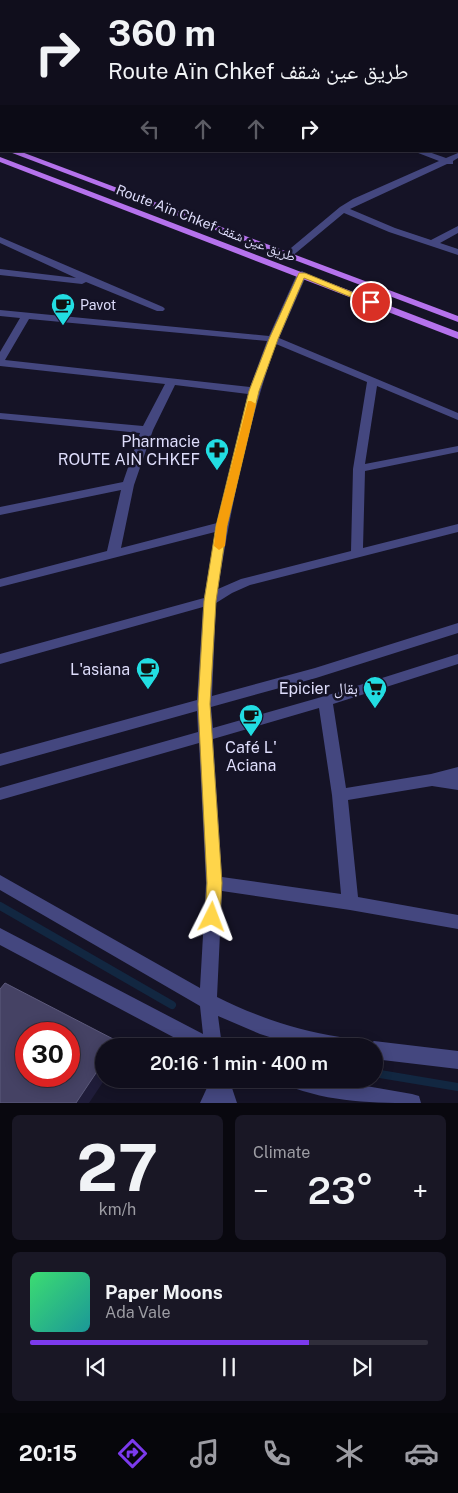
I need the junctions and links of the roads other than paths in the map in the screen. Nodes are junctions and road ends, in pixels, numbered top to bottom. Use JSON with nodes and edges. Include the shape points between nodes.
{"nodes":[{"id":1,"x":14,"y":152,"type":"edge"},
{"id":2,"x":420,"y":152,"type":"edge"},
{"id":3,"x":458,"y":155,"type":"edge"},
{"id":4,"x":0,"y":158,"type":"edge"},
{"id":5,"x":448,"y":161,"type":"junction"},
{"id":6,"x":458,"y":164,"type":"edge"},
{"id":7,"x":343,"y":209,"type":"junction"},
{"id":8,"x":458,"y":229,"type":"edge"},
{"id":9,"x":0,"y":240,"type":"edge"},
{"id":10,"x":431,"y":244,"type":"junction"},
{"id":11,"x":458,"y":252,"type":"edge"},
{"id":12,"x":288,"y":255,"type":"junction"},
{"id":13,"x":0,"y":272,"type":"edge"},
{"id":14,"x":302,"y":274,"type":"junction"},
{"id":15,"x":94,"y":282,"type":"junction"},
{"id":16,"x":160,"y":309,"type":"dead end"},
{"id":17,"x":0,"y":313,"type":"edge"},
{"id":18,"x":26,"y":316,"type":"junction"},
{"id":19,"x":458,"y":319,"type":"edge"},
{"id":20,"x":458,"y":336,"type":"edge"},
{"id":21,"x":273,"y":339,"type":"junction"},
{"id":22,"x":0,"y":362,"type":"edge"},
{"id":23,"x":372,"y":381,"type":"junction"},
{"id":24,"x":171,"y":382,"type":"junction"},
{"id":25,"x":254,"y":391,"type":"junction"},
{"id":26,"x":0,"y":416,"type":"edge"},
{"id":27,"x":458,"y":417,"type":"edge"},
{"id":28,"x":147,"y":430,"type":"junction"},
{"id":29,"x":458,"y":449,"type":"edge"},
{"id":30,"x":359,"y":469,"type":"junction"},
{"id":31,"x":128,"y":485,"type":"junction"},
{"id":32,"x":0,"y":511,"type":"edge"},
{"id":33,"x":222,"y":526,"type":"junction"},
{"id":34,"x":458,"y":528,"type":"edge"},
{"id":35,"x":356,"y":552,"type":"junction"},
{"id":36,"x":112,"y":554,"type":"junction"},
{"id":37,"x":0,"y":583,"type":"edge"},
{"id":38,"x":210,"y":601,"type":"junction"},
{"id":39,"x":458,"y":628,"type":"edge"},
{"id":40,"x":0,"y":659,"type":"edge"},
{"id":41,"x":458,"y":659,"type":"edge"},
{"id":42,"x":325,"y":701,"type":"junction"},
{"id":43,"x":204,"y":704,"type":"junction"},
{"id":44,"x":206,"y":735,"type":"junction"},
{"id":45,"x":0,"y":760,"type":"edge"},
{"id":46,"x":458,"y":773,"type":"edge"},
{"id":47,"x":431,"y":780,"type":"junction"},
{"id":48,"x":458,"y":784,"type":"edge"},
{"id":49,"x":0,"y":794,"type":"edge"},
{"id":50,"x":340,"y":795,"type":"junction"},
{"id":51,"x":0,"y":882,"type":"edge"},
{"id":52,"x":214,"y":883,"type":"junction"},
{"id":53,"x":350,"y":903,"type":"junction"},
{"id":54,"x":458,"y":922,"type":"edge"},
{"id":55,"x":0,"y":936,"type":"edge"},
{"id":56,"x":208,"y":1003,"type":"junction"},
{"id":57,"x":192,"y":1038,"type":"edge"},
{"id":58,"x":212,"y":1038,"type":"edge"},
{"id":59,"x":304,"y":1038,"type":"edge"},
{"id":60,"x":383,"y":1051,"type":"edge"},
{"id":61,"x":458,"y":1060,"type":"edge"},
{"id":62,"x":216,"y":1088,"type":"edge"},
{"id":63,"x":223,"y":1088,"type":"edge"},
{"id":64,"x":326,"y":1088,"type":"edge"},
{"id":65,"x":209,"y":1103,"type":"edge"},
{"id":66,"x":228,"y":1103,"type":"edge"},
{"id":67,"x":412,"y":1103,"type":"edge"}],
"edges":[{"from":1,"to":12,"type":"main road","name":"Route Aïn Chkef طريق عين شقف"},
{"from":2,"to":5,"type":"street"},
{"from":3,"to":5,"type":"street"},
{"from":4,"to":14,"type":"main road","name":"Route Aïn Chkef طريق عين شقف"},
{"from":5,"to":6,"type":"street"},
{"from":5,"to":7,"type":"street"},
{"from":7,"to":10,"type":"street"},
{"from":7,"to":12,"type":"street"},
{"from":8,"to":10,"type":"street"},
{"from":9,"to":15,"type":"street"},
{"from":10,"to":11,"type":"street"},
{"from":12,"to":19,"type":"main road","name":"Route Aïn Chkef طريق عين شقف"},
{"from":13,"to":15,"type":"street"},
{"from":14,"to":20,"type":"main road","name":"Route Aïn Chkef طريق عين شقف"},
{"from":14,"to":21,"type":"street"},
{"from":15,"to":16,"type":"street"},
{"from":17,"to":18,"type":"street"},
{"from":18,"to":21,"type":"street"},
{"from":18,"to":22,"type":"street"},
{"from":21,"to":23,"type":"street"},
{"from":21,"to":25,"type":"street"},
{"from":22,"to":24,"type":"street"},
{"from":23,"to":27,"type":"street"},
{"from":23,"to":30,"type":"street"},
{"from":24,"to":25,"type":"street"},
{"from":24,"to":28,"type":"street"},
{"from":25,"to":33,"type":"street"},
{"from":26,"to":28,"type":"street"},
{"from":28,"to":31,"type":"street"},
{"from":29,"to":30,"type":"street"},
{"from":30,"to":35,"type":"street"},
{"from":31,"to":32,"type":"street"},
{"from":31,"to":36,"type":"street"},
{"from":33,"to":36,"type":"street"},
{"from":33,"to":38,"type":"street"},
{"from":34,"to":35,"type":"street"},
{"from":35,"to":38,"type":"street","via":[[246,582]]},
{"from":36,"to":37,"type":"street"},
{"from":38,"to":40,"type":"street"},
{"from":38,"to":43,"type":"street"},
{"from":39,"to":43,"type":"street","via":[[316,674]]},
{"from":41,"to":42,"type":"street"},
{"from":42,"to":44,"type":"street"},
{"from":42,"to":50,"type":"street"},
{"from":43,"to":44,"type":"street"},
{"from":43,"to":45,"type":"street"},
{"from":44,"to":49,"type":"street"},
{"from":44,"to":52,"type":"street"},
{"from":46,"to":47,"type":"street"},
{"from":47,"to":48,"type":"street"},
{"from":47,"to":50,"type":"street"},
{"from":50,"to":53,"type":"street"},
{"from":51,"to":56,"type":"street"},
{"from":52,"to":53,"type":"street"},
{"from":52,"to":56,"type":"street"},
{"from":53,"to":54,"type":"street"},
{"from":55,"to":57,"type":"street"},
{"from":56,"to":58,"type":"street"},
{"from":56,"to":59,"type":"street","via":[[246,1022]]},
{"from":60,"to":61,"type":"street"},
{"from":62,"to":65,"type":"street"},
{"from":63,"to":66,"type":"street"},
{"from":64,"to":67,"type":"street"}]}
